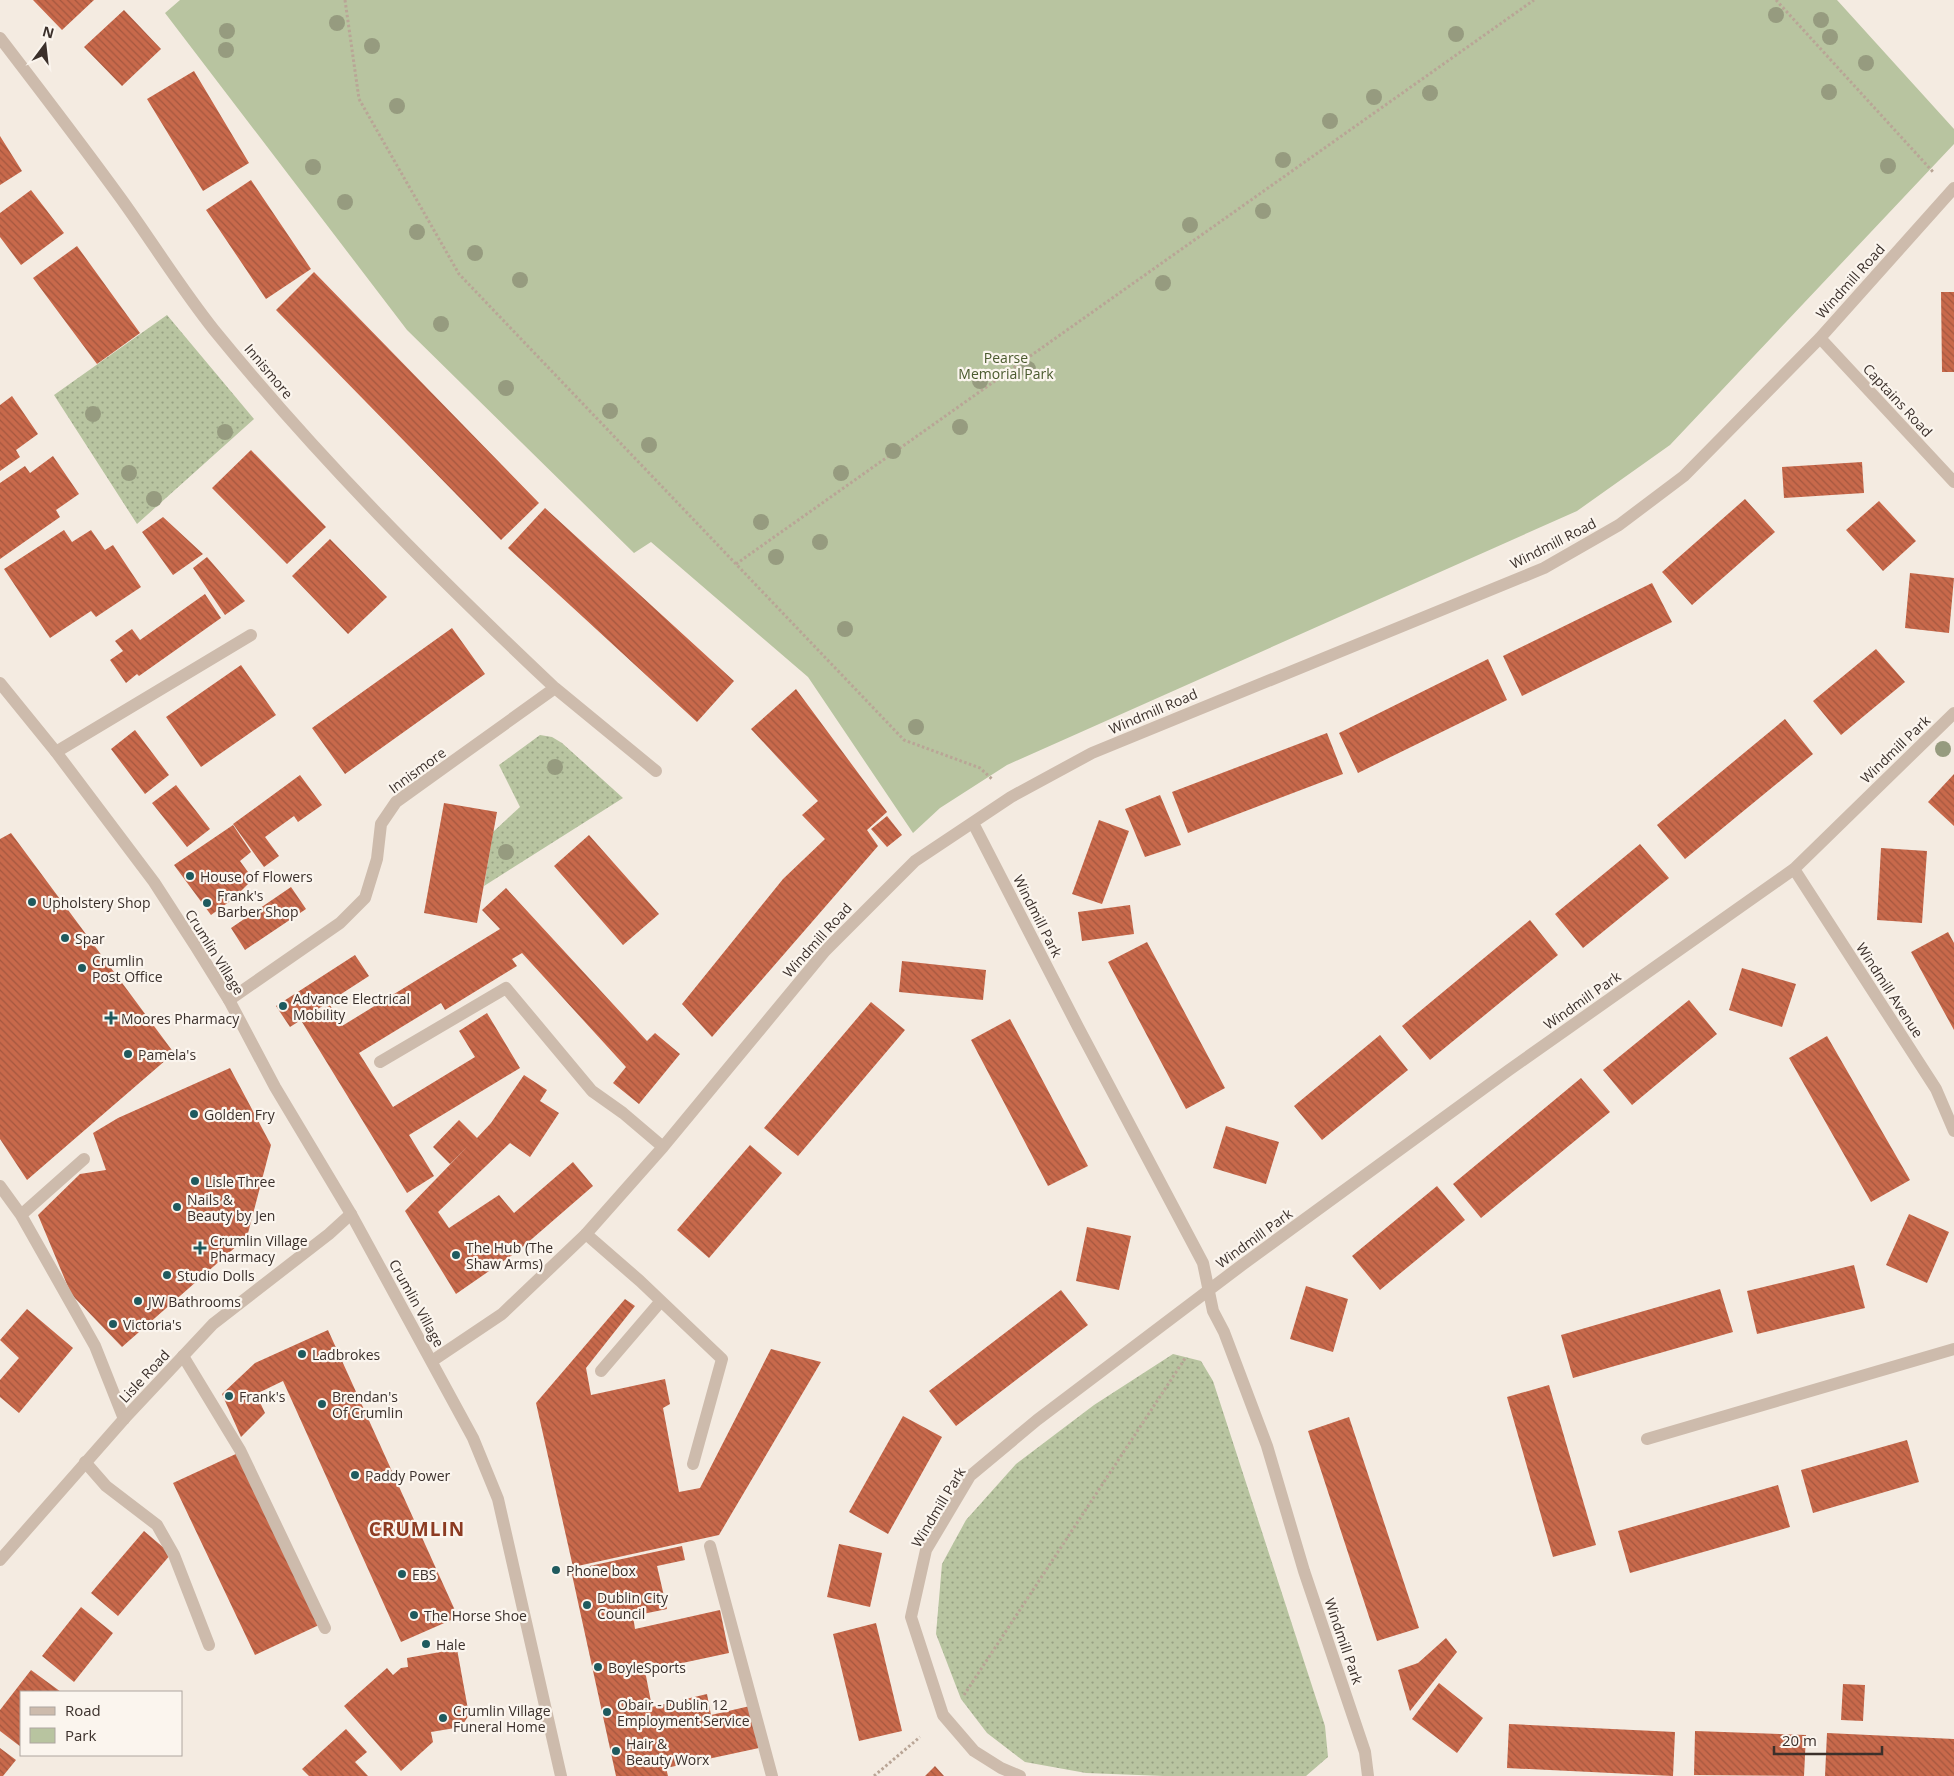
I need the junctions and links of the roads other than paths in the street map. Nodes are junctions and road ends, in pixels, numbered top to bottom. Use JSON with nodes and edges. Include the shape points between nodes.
{"nodes":[{"id":1,"x":0,"y":38,"type":"edge"},
{"id":2,"x":1952,"y":190,"type":"edge"},
{"id":3,"x":1820,"y":338,"type":"junction"},
{"id":4,"x":1954,"y":482,"type":"edge"},
{"id":5,"x":251,"y":635,"type":"dead end"},
{"id":6,"x":0,"y":683,"type":"edge"},
{"id":7,"x":555,"y":688,"type":"junction"},
{"id":8,"x":1954,"y":713,"type":"edge"},
{"id":9,"x":56,"y":752,"type":"junction"},
{"id":10,"x":656,"y":771,"type":"dead end"},
{"id":11,"x":973,"y":823,"type":"junction"},
{"id":12,"x":1794,"y":869,"type":"junction"},
{"id":13,"x":229,"y":1000,"type":"junction"},
{"id":14,"x":380,"y":1062,"type":"dead end"},
{"id":15,"x":1954,"y":1131,"type":"edge"},
{"id":16,"x":663,"y":1147,"type":"junction"},
{"id":17,"x":84,"y":1159,"type":"dead end"},
{"id":18,"x":0,"y":1186,"type":"edge"},
{"id":19,"x":351,"y":1214,"type":"junction"},
{"id":20,"x":21,"y":1215,"type":"junction"},
{"id":21,"x":586,"y":1234,"type":"junction"},
{"id":22,"x":1208,"y":1290,"type":"junction"},
{"id":23,"x":662,"y":1301,"type":"junction"},
{"id":24,"x":1954,"y":1349,"type":"edge"},
{"id":25,"x":183,"y":1356,"type":"junction"},
{"id":26,"x":432,"y":1361,"type":"junction"},
{"id":27,"x":601,"y":1371,"type":"dead end"},
{"id":28,"x":124,"y":1418,"type":"junction"},
{"id":29,"x":1647,"y":1439,"type":"dead end"},
{"id":30,"x":85,"y":1462,"type":"junction"},
{"id":31,"x":693,"y":1464,"type":"dead end"},
{"id":32,"x":710,"y":1546,"type":"dead end"},
{"id":33,"x":0,"y":1560,"type":"edge"},
{"id":34,"x":325,"y":1628,"type":"dead end"},
{"id":35,"x":209,"y":1646,"type":"dead end"},
{"id":36,"x":561,"y":1776,"type":"edge"},
{"id":37,"x":772,"y":1776,"type":"edge"},
{"id":38,"x":1020,"y":1776,"type":"edge"},
{"id":39,"x":1368,"y":1776,"type":"edge"}],
"edges":[{"from":1,"to":7,"type":"street","name":"Innismore","via":[[88,152],[212,328],[283,412],[350,487],[444,583]]},
{"from":2,"to":3,"type":"street","name":"Windmill Road"},
{"from":3,"to":4,"type":"street","name":"Captains Road"},
{"from":3,"to":11,"type":"street","name":"Windmill Road","via":[[1684,476],[1618,525],[1534,571],[1092,753],[1011,797]]},
{"from":5,"to":9,"type":"street"},
{"from":6,"to":9,"type":"street","name":"Crumlin Village"},
{"from":7,"to":10,"type":"street","name":"Innismore"},
{"from":7,"to":13,"type":"street","name":"Innismore","via":[[396,802],[381,824],[377,859],[366,898],[340,923]]},
{"from":8,"to":12,"type":"street","name":"Windmill Park"},
{"from":9,"to":13,"type":"street","name":"Crumlin Village","via":[[154,882]]},
{"from":11,"to":16,"type":"street","name":"Windmill Road","via":[[915,860],[825,951]]},
{"from":11,"to":22,"type":"street","name":"Windmill Park","via":[[1203,1263]]},
{"from":12,"to":15,"type":"street","name":"Windmill Avenue","via":[[1936,1089]]},
{"from":12,"to":22,"type":"street","name":"Windmill Park","via":[[1509,1070]]},
{"from":13,"to":19,"type":"street","name":"Crumlin Village","via":[[275,1087]]},
{"from":14,"to":16,"type":"street","via":[[506,988],[592,1091]]},
{"from":16,"to":21,"type":"street","name":"Windmill Road"},
{"from":17,"to":20,"type":"street"},
{"from":18,"to":20,"type":"street"},
{"from":19,"to":25,"type":"street","name":"Lisle Road","via":[[213,1324]]},
{"from":19,"to":26,"type":"street","name":"Crumlin Village"},
{"from":20,"to":28,"type":"street","via":[[95,1346]]},
{"from":21,"to":23,"type":"street"},
{"from":21,"to":26,"type":"street","name":"Windmill Road","via":[[502,1314]]},
{"from":22,"to":38,"type":"street","name":"Windmill Park","via":[[1037,1420],[970,1476],[926,1550],[910,1618],[943,1716],[974,1750]]},
{"from":22,"to":39,"type":"street","name":"Windmill Park","via":[[1213,1311],[1267,1446],[1304,1572],[1366,1752]]},
{"from":23,"to":27,"type":"street"},
{"from":23,"to":31,"type":"street","via":[[722,1359]]},
{"from":24,"to":29,"type":"street"},
{"from":25,"to":28,"type":"street","name":"Lisle Road"},
{"from":25,"to":34,"type":"street","via":[[240,1450]]},
{"from":26,"to":36,"type":"street","name":"Crumlin Village","via":[[473,1438],[498,1499]]},
{"from":28,"to":30,"type":"street","name":"Lisle Road"},
{"from":30,"to":33,"type":"street","name":"Lisle Road"},
{"from":30,"to":35,"type":"street","via":[[106,1486],[157,1525],[174,1555]]},
{"from":32,"to":37,"type":"street"}]}
